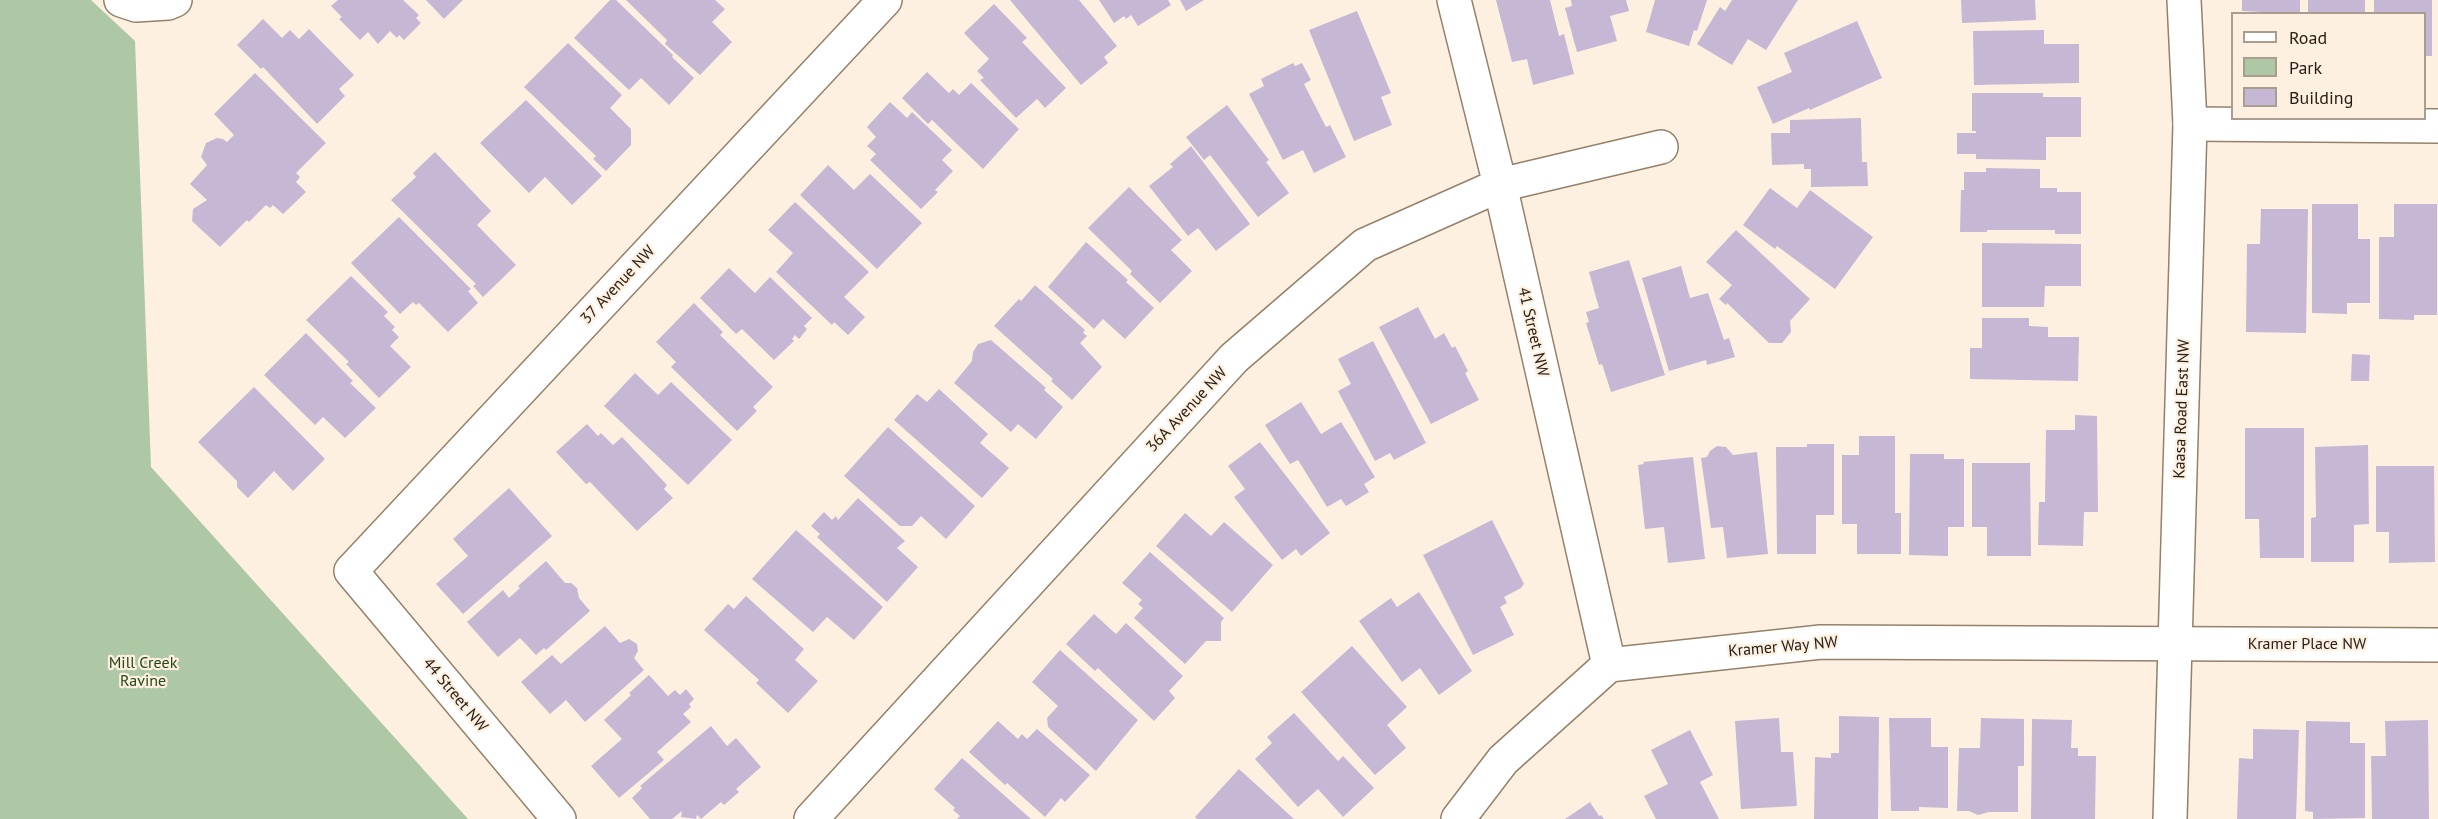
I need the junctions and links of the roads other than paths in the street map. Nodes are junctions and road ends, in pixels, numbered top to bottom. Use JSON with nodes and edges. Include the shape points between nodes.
{"nodes":[{"id":1,"x":121,"y":0,"type":"edge"},
{"id":2,"x":885,"y":0,"type":"edge"},
{"id":3,"x":1454,"y":0,"type":"edge"},
{"id":4,"x":2184,"y":0,"type":"edge"},
{"id":5,"x":172,"y":1,"type":"edge"},
{"id":6,"x":2190,"y":124,"type":"junction"},
{"id":7,"x":2438,"y":126,"type":"edge"},
{"id":8,"x":1661,"y":147,"type":"dead end"},
{"id":9,"x":1500,"y":184,"type":"junction"},
{"id":10,"x":351,"y":571,"type":"joint"},
{"id":11,"x":2175,"y":644,"type":"junction"},
{"id":12,"x":2438,"y":645,"type":"edge"},
{"id":13,"x":1609,"y":665,"type":"junction"},
{"id":14,"x":560,"y":819,"type":"edge"},
{"id":15,"x":811,"y":819,"type":"edge"},
{"id":16,"x":1458,"y":819,"type":"edge"},
{"id":17,"x":2170,"y":819,"type":"edge"}],
"edges":[{"from":1,"to":5,"type":"street","via":[[136,5]]},
{"from":2,"to":10,"type":"street","name":"37 Avenue NW"},
{"from":3,"to":9,"type":"street","name":"41 Street NW"},
{"from":4,"to":6,"type":"street","name":"Kaasa Road East NW"},
{"from":6,"to":7,"type":"street"},
{"from":6,"to":11,"type":"street","name":"Kaasa Road East NW"},
{"from":8,"to":9,"type":"street","name":"36A Avenue NW"},
{"from":9,"to":13,"type":"street","name":"41 Street NW"},
{"from":9,"to":15,"type":"street","name":"36A Avenue NW","via":[[1365,245],[1234,358]]},
{"from":10,"to":14,"type":"street","name":"44 Street NW"},
{"from":11,"to":12,"type":"street","name":"Kramer Place NW"},
{"from":11,"to":13,"type":"street","name":"Kramer Way NW","via":[[1821,642]]},
{"from":11,"to":17,"type":"street","name":"Kaasa Road East NW"},
{"from":13,"to":16,"type":"street","via":[[1503,760]]}]}
